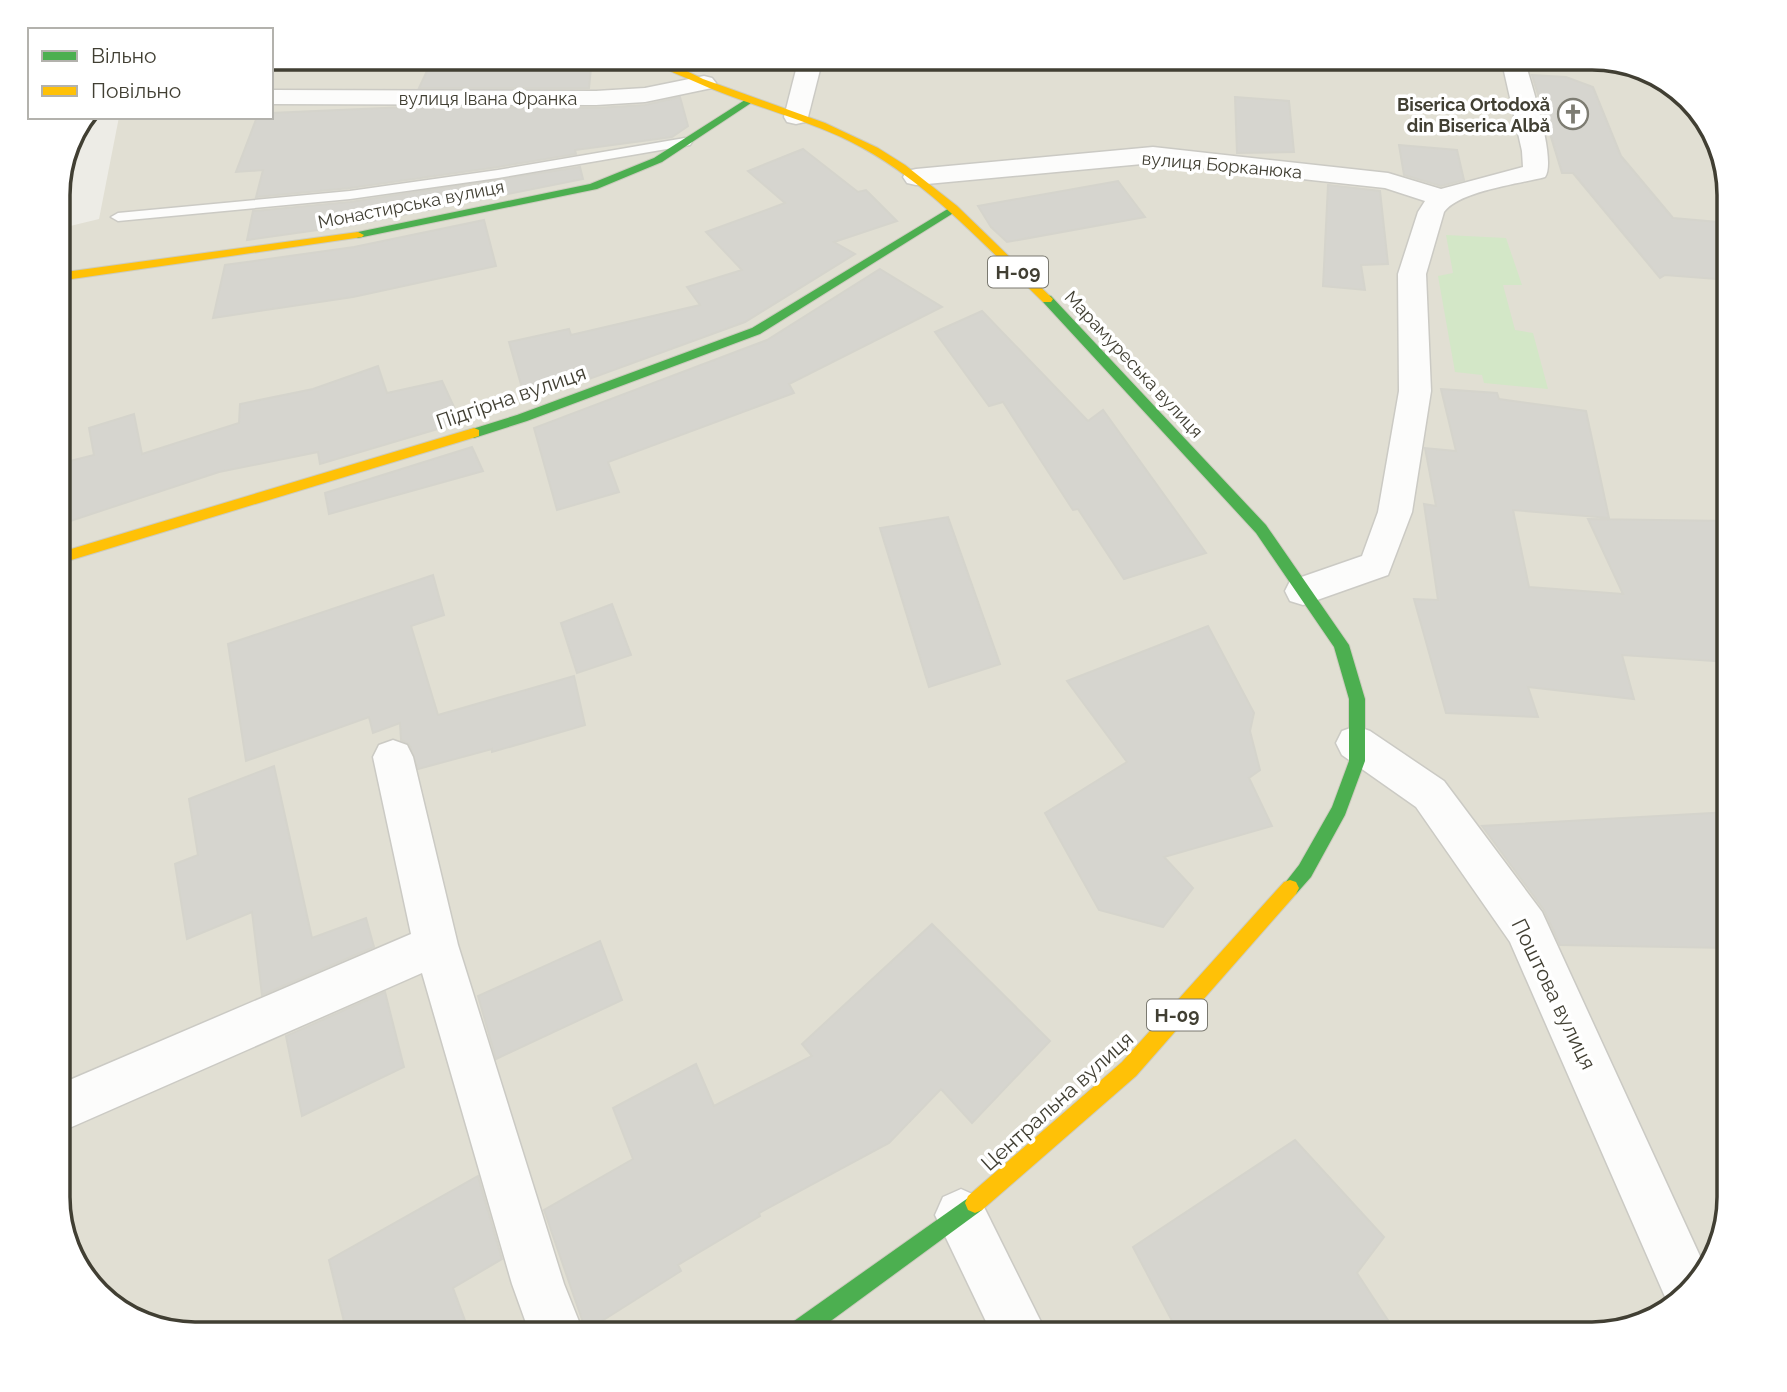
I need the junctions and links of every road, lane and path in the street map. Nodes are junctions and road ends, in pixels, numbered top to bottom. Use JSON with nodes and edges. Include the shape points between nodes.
{"nodes":[{"id":1,"x":677,"y":70,"type":"edge"},
{"id":2,"x":808,"y":70,"type":"edge"},
{"id":3,"x":1516,"y":70,"type":"edge"},
{"id":4,"x":704,"y":83,"type":"junction"},
{"id":5,"x":273,"y":97,"type":"edge"},
{"id":6,"x":748,"y":101,"type":"junction"},
{"id":7,"x":796,"y":117,"type":"junction"},
{"id":8,"x":685,"y":142,"type":"junction"},
{"id":9,"x":916,"y":177,"type":"junction"},
{"id":10,"x":1441,"y":198,"type":"junction"},
{"id":11,"x":951,"y":210,"type":"junction"},
{"id":12,"x":118,"y":217,"type":"dead end"},
{"id":13,"x":70,"y":275,"type":"edge"},
{"id":14,"x":70,"y":555,"type":"edge"},
{"id":15,"x":1303,"y":591,"type":"junction"},
{"id":16,"x":1356,"y":743,"type":"junction"},
{"id":17,"x":393,"y":757,"type":"dead end"},
{"id":18,"x":436,"y":945,"type":"junction"},
{"id":19,"x":70,"y":1104,"type":"edge"},
{"id":20,"x":961,"y":1215,"type":"junction"},
{"id":21,"x":1685,"y":1280,"type":"edge"},
{"id":22,"x":552,"y":1322,"type":"edge"},
{"id":23,"x":812,"y":1322,"type":"edge"},
{"id":24,"x":1014,"y":1322,"type":"edge"}],
"edges":[{"from":1,"to":4,"type":"main road","name":"Марамуреська вулиця","number":"Н-09"},
{"from":2,"to":7,"type":"street"},
{"from":3,"to":10,"type":"street","via":[[1536,172]]},
{"from":4,"to":5,"type":"street","name":"вулиця Івана Франка","via":[[645,95],[596,98]]},
{"from":4,"to":6,"type":"main road","name":"Марамуреська вулиця","number":"Н-09"},
{"from":6,"to":7,"type":"main road","name":"Марамуреська вулиця","number":"Н-09"},
{"from":6,"to":8,"type":"main road","name":"Монастирська вулиця"},
{"from":7,"to":9,"type":"main road","name":"Марамуреська вулиця","number":"Н-09","via":[[845,135]]},
{"from":8,"to":12,"type":"lane","via":[[350,195]]},
{"from":8,"to":13,"type":"main road","name":"Монастирська вулиця","via":[[658,160],[593,187],[353,236]]},
{"from":9,"to":10,"type":"street","name":"вулиця Борканюка","via":[[1153,155],[1388,181]]},
{"from":9,"to":11,"type":"main road","name":"Марамуреська вулиця","number":"Н-09"},
{"from":10,"to":15,"type":"street","via":[[1431,212],[1412,274],[1415,391],[1395,512],[1376,565]]},
{"from":11,"to":14,"type":"main road","name":"Підгірна вулиця","via":[[756,331],[522,418]]},
{"from":11,"to":15,"type":"main road","name":"Марамуреська вулиця","number":"Н-09","via":[[1065,317],[1261,529]]},
{"from":15,"to":16,"type":"main road","name":"Центральна вулиця","number":"Н-09","via":[[1341,645],[1357,699]]},
{"from":16,"to":20,"type":"main road","name":"Центральна вулиця","number":"Н-09","via":[[1357,761],[1339,810],[1305,871],[1129,1069]]},
{"from":16,"to":21,"type":"street","name":"Поштова вулиця","via":[[1430,794],[1526,927]]},
{"from":17,"to":18,"type":"street"},
{"from":18,"to":19,"type":"street"},
{"from":18,"to":22,"type":"street"},
{"from":20,"to":23,"type":"main road","name":"Центральна вулиця","number":"Н-09"},
{"from":20,"to":24,"type":"street"}]}
